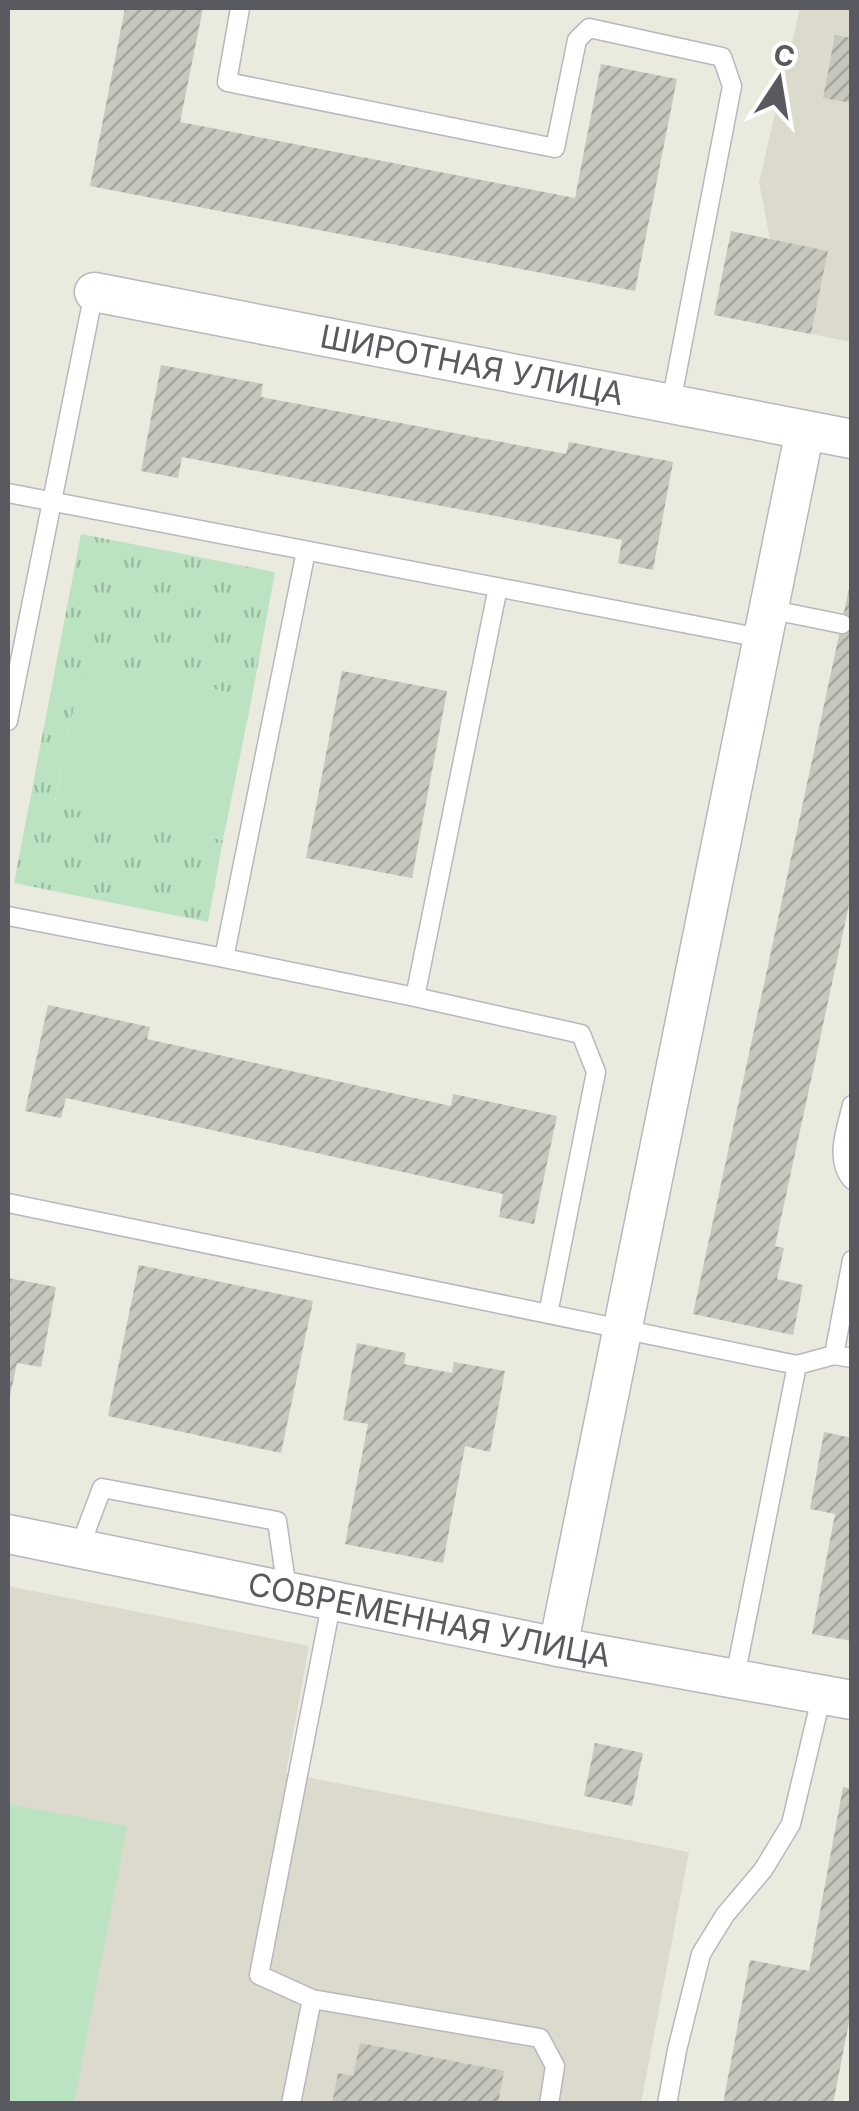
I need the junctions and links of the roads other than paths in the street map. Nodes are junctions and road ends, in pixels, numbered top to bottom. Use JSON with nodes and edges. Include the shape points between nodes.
{"nodes":[{"id":1,"x":240,"y":8,"type":"edge"},
{"id":2,"x":94,"y":292,"type":"joint"},
{"id":3,"x":670,"y":403,"type":"junction"},
{"id":4,"x":805,"y":430,"type":"junction"},
{"id":5,"x":852,"y":439,"type":"edge"},
{"id":6,"x":8,"y":493,"type":"edge"},
{"id":7,"x":54,"y":501,"type":"junction"},
{"id":8,"x":306,"y":550,"type":"junction"},
{"id":9,"x":498,"y":587,"type":"junction"},
{"id":10,"x":765,"y":624,"type":"junction"},
{"id":11,"x":842,"y":624,"type":"dead end"},
{"id":12,"x":8,"y":721,"type":"edge"},
{"id":13,"x":8,"y":916,"type":"edge"},
{"id":14,"x":224,"y":958,"type":"junction"},
{"id":15,"x":415,"y":997,"type":"junction"},
{"id":16,"x":852,"y":1105,"type":"edge"},
{"id":17,"x":852,"y":1180,"type":"edge"},
{"id":18,"x":8,"y":1203,"type":"edge"},
{"id":19,"x":852,"y":1260,"type":"edge"},
{"id":20,"x":548,"y":1314,"type":"junction"},
{"id":21,"x":622,"y":1329,"type":"junction"},
{"id":22,"x":843,"y":1356,"type":"edge"},
{"id":23,"x":797,"y":1365,"type":"junction"},
{"id":24,"x":8,"y":1534,"type":"edge"},
{"id":25,"x":79,"y":1548,"type":"junction"},
{"id":26,"x":287,"y":1590,"type":"junction"},
{"id":27,"x":332,"y":1599,"type":"junction"},
{"id":28,"x":558,"y":1647,"type":"junction"},
{"id":29,"x":735,"y":1677,"type":"junction"},
{"id":30,"x":837,"y":1697,"type":"edge"},
{"id":31,"x":312,"y":2000,"type":"junction"},
{"id":32,"x":291,"y":2104,"type":"edge"},
{"id":33,"x":549,"y":2104,"type":"edge"},
{"id":34,"x":667,"y":2104,"type":"edge"}],
"edges":[{"from":1,"to":3,"type":"lane","via":[[227,82],[555,148],[577,40],[589,28],[722,58],[732,86]]},
{"from":2,"to":3,"type":"street","name":"ШИРОТНАЯ УЛИЦА"},
{"from":2,"to":7,"type":"lane"},
{"from":3,"to":4,"type":"street","name":"ШИРОТНАЯ УЛИЦА"},
{"from":4,"to":5,"type":"street","name":"ШИРОТНАЯ УЛИЦА"},
{"from":4,"to":10,"type":"street"},
{"from":6,"to":7,"type":"lane"},
{"from":7,"to":8,"type":"lane"},
{"from":7,"to":12,"type":"lane"},
{"from":8,"to":9,"type":"lane"},
{"from":8,"to":14,"type":"lane"},
{"from":9,"to":10,"type":"lane"},
{"from":9,"to":15,"type":"lane"},
{"from":10,"to":11,"type":"lane"},
{"from":10,"to":21,"type":"street"},
{"from":13,"to":14,"type":"lane"},
{"from":14,"to":15,"type":"lane"},
{"from":15,"to":20,"type":"lane","via":[[581,1034],[596,1072]]},
{"from":16,"to":17,"type":"lane","via":[[841,1154]]},
{"from":18,"to":20,"type":"lane"},
{"from":19,"to":22,"type":"lane"},
{"from":20,"to":21,"type":"lane"},
{"from":21,"to":23,"type":"lane"},
{"from":21,"to":28,"type":"street"},
{"from":22,"to":23,"type":"lane"},
{"from":23,"to":29,"type":"lane"},
{"from":24,"to":25,"type":"street","name":"СОВРЕМЕННАЯ УЛИЦА"},
{"from":25,"to":26,"type":"street","name":"СОВРЕМЕННАЯ УЛИЦА"},
{"from":25,"to":26,"type":"lane","via":[[102,1488],[277,1521]]},
{"from":26,"to":27,"type":"street","name":"СОВРЕМЕННАЯ УЛИЦА"},
{"from":27,"to":28,"type":"street","name":"СОВРЕМЕННАЯ УЛИЦА"},
{"from":27,"to":31,"type":"lane","via":[[259,1975]]},
{"from":28,"to":29,"type":"street","name":"СОВРЕМЕННАЯ УЛИЦА"},
{"from":29,"to":30,"type":"street","name":"СОВРЕМЕННАЯ УЛИЦА"},
{"from":30,"to":34,"type":"lane","via":[[791,1824],[701,1954]]},
{"from":31,"to":32,"type":"lane"},
{"from":31,"to":33,"type":"lane","via":[[540,2038],[556,2066]]}]}
